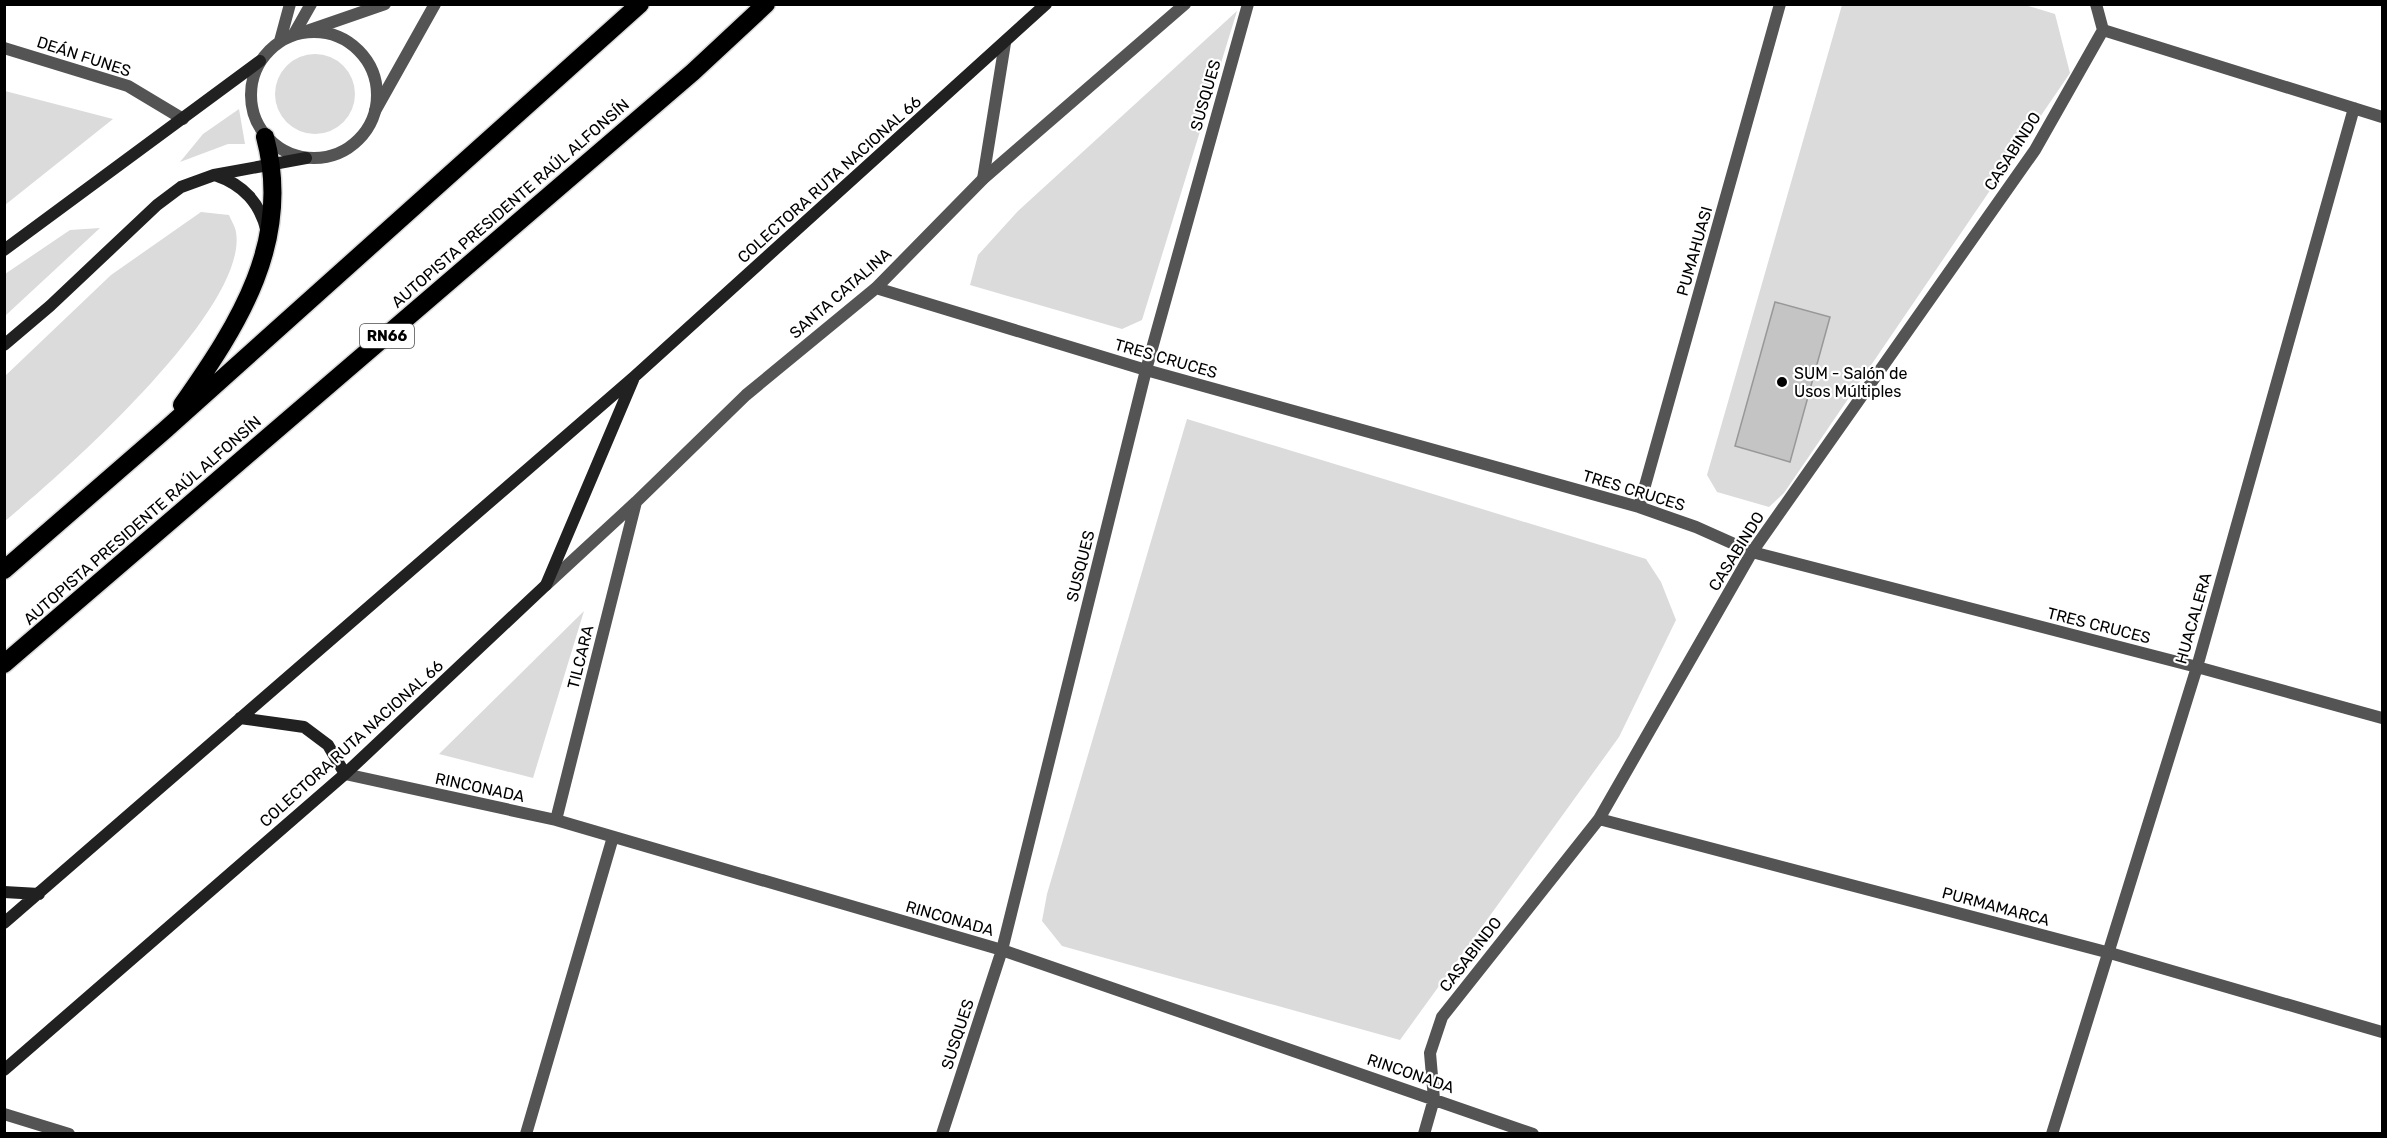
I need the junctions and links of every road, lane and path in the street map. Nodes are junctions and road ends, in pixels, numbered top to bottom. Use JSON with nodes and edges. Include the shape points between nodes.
{"nodes":[{"id":1,"x":290,"y":4,"type":"edge"},
{"id":2,"x":312,"y":4,"type":"edge"},
{"id":3,"x":385,"y":4,"type":"edge"},
{"id":4,"x":435,"y":4,"type":"edge"},
{"id":5,"x":640,"y":4,"type":"edge"},
{"id":6,"x":766,"y":4,"type":"edge"},
{"id":7,"x":1046,"y":4,"type":"edge"},
{"id":8,"x":1185,"y":4,"type":"edge"},
{"id":9,"x":1248,"y":4,"type":"edge"},
{"id":10,"x":1779,"y":4,"type":"edge"},
{"id":11,"x":2096,"y":4,"type":"edge"},
{"id":12,"x":2103,"y":30,"type":"junction"},
{"id":13,"x":307,"y":31,"type":"junction"},
{"id":14,"x":294,"y":34,"type":"junction"},
{"id":15,"x":280,"y":41,"type":"junction"},
{"id":16,"x":1005,"y":43,"type":"junction"},
{"id":17,"x":4,"y":48,"type":"edge"},
{"id":18,"x":260,"y":61,"type":"junction"},
{"id":19,"x":2354,"y":108,"type":"junction"},
{"id":20,"x":375,"y":111,"type":"junction"},
{"id":21,"x":2382,"y":117,"type":"edge"},
{"id":22,"x":183,"y":119,"type":"junction"},
{"id":23,"x":265,"y":137,"type":"junction"},
{"id":24,"x":306,"y":158,"type":"junction"},
{"id":25,"x":272,"y":163,"type":"junction"},
{"id":26,"x":214,"y":175,"type":"junction"},
{"id":27,"x":983,"y":179,"type":"junction"},
{"id":28,"x":268,"y":239,"type":"junction"},
{"id":29,"x":4,"y":250,"type":"edge"},
{"id":30,"x":876,"y":288,"type":"junction"},
{"id":31,"x":4,"y":345,"type":"edge"},
{"id":32,"x":1146,"y":370,"type":"junction"},
{"id":33,"x":634,"y":377,"type":"junction"},
{"id":34,"x":165,"y":430,"type":"junction"},
{"id":35,"x":636,"y":502,"type":"junction"},
{"id":36,"x":1639,"y":507,"type":"junction"},
{"id":37,"x":1752,"y":552,"type":"junction"},
{"id":38,"x":4,"y":570,"type":"edge"},
{"id":39,"x":546,"y":585,"type":"junction"},
{"id":40,"x":4,"y":664,"type":"edge"},
{"id":41,"x":2197,"y":667,"type":"junction"},
{"id":42,"x":240,"y":718,"type":"junction"},
{"id":43,"x":2382,"y":718,"type":"edge"},
{"id":44,"x":345,"y":774,"type":"junction"},
{"id":45,"x":1599,"y":819,"type":"junction"},
{"id":46,"x":556,"y":820,"type":"junction"},
{"id":47,"x":613,"y":837,"type":"junction"},
{"id":48,"x":4,"y":892,"type":"edge"},
{"id":49,"x":39,"y":894,"type":"junction"},
{"id":50,"x":4,"y":923,"type":"edge"},
{"id":51,"x":1002,"y":950,"type":"junction"},
{"id":52,"x":2110,"y":953,"type":"junction"},
{"id":53,"x":2382,"y":1032,"type":"edge"},
{"id":54,"x":4,"y":1070,"type":"edge"},
{"id":55,"x":1434,"y":1099,"type":"junction"},
{"id":56,"x":4,"y":1114,"type":"edge"},
{"id":57,"x":69,"y":1134,"type":"edge"},
{"id":58,"x":526,"y":1134,"type":"edge"},
{"id":59,"x":942,"y":1134,"type":"edge"},
{"id":60,"x":1424,"y":1134,"type":"edge"},
{"id":61,"x":1533,"y":1134,"type":"edge"},
{"id":62,"x":2052,"y":1134,"type":"edge"}],
"edges":[{"from":1,"to":15,"type":"street"},
{"from":2,"to":14,"type":"street"},
{"from":3,"to":13,"type":"street"},
{"from":4,"to":20,"type":"street"},
{"from":5,"to":34,"type":"highway"},
{"from":6,"to":40,"type":"highway","name":"AUTOPISTA PRESIDENTE RAÚL ALFONSÍN","number":"RN66","via":[[693,72]]},
{"from":7,"to":16,"type":"main road","name":"COLECTORA RUTA NACIONAL 66"},
{"from":8,"to":27,"type":"street","name":"SANTA CATALINA"},
{"from":9,"to":32,"type":"street","name":"SUSQUES"},
{"from":10,"to":36,"type":"street","name":"PUMAHUASI"},
{"from":11,"to":12,"type":"street"},
{"from":12,"to":19,"type":"street"},
{"from":12,"to":37,"type":"street","name":"CASABINDO","via":[[2035,150]]},
{"from":13,"to":14,"type":"street"},
{"from":13,"to":20,"type":"street","via":[[343,38],[362,53],[376,86]]},
{"from":14,"to":15,"type":"street"},
{"from":15,"to":18,"type":"street"},
{"from":16,"to":27,"type":"street"},
{"from":16,"to":33,"type":"main road","name":"COLECTORA RUTA NACIONAL 66"},
{"from":17,"to":22,"type":"street","name":"DEÁN FUNES","via":[[128,86]]},
{"from":18,"to":22,"type":"main road"},
{"from":18,"to":23,"type":"street","via":[[250,87],[250,100]]},
{"from":19,"to":21,"type":"street"},
{"from":19,"to":41,"type":"street","name":"HUACALERA"},
{"from":20,"to":24,"type":"street","via":[[357,142],[324,158]]},
{"from":22,"to":29,"type":"main road"},
{"from":23,"to":24,"type":"street","via":[[284,151]]},
{"from":23,"to":25,"type":"highway"},
{"from":24,"to":25,"type":"main road"},
{"from":25,"to":26,"type":"main road"},
{"from":25,"to":28,"type":"highway","via":[[275,187]]},
{"from":26,"to":28,"type":"main road","via":[[245,190],[260,213]]},
{"from":26,"to":31,"type":"main road","via":[[181,187],[157,205]]},
{"from":27,"to":30,"type":"street","name":"SANTA CATALINA"},
{"from":28,"to":34,"type":"highway","via":[[252,292],[227,339]]},
{"from":30,"to":32,"type":"street","name":"TRES CRUCES"},
{"from":30,"to":35,"type":"street","name":"SANTA CATALINA","via":[[746,394]]},
{"from":32,"to":36,"type":"street","name":"TRES CRUCES"},
{"from":32,"to":51,"type":"street","name":"SUSQUES"},
{"from":33,"to":39,"type":"main road","name":"COLECTORA RUTA NACIONAL 66"},
{"from":33,"to":42,"type":"main road","name":"COLECTORA RUTA NACIONAL 66"},
{"from":34,"to":38,"type":"highway"},
{"from":35,"to":39,"type":"street","name":"SANTA CATALINA"},
{"from":35,"to":46,"type":"street","name":"TILCARA"},
{"from":36,"to":37,"type":"street","name":"TRES CRUCES","via":[[1696,526]]},
{"from":37,"to":41,"type":"street","name":"TRES CRUCES"},
{"from":37,"to":45,"type":"street","name":"CASABINDO"},
{"from":39,"to":44,"type":"main road","name":"COLECTORA RUTA NACIONAL 66"},
{"from":41,"to":43,"type":"street","name":"TRES CRUCES"},
{"from":41,"to":52,"type":"street","name":"HUACALERA"},
{"from":42,"to":44,"type":"main road","via":[[304,727],[328,745]]},
{"from":42,"to":49,"type":"main road","name":"COLECTORA RUTA NACIONAL 66"},
{"from":44,"to":46,"type":"street","name":"RINCONADA"},
{"from":44,"to":54,"type":"main road","name":"COLECTORA RUTA NACIONAL 66"},
{"from":45,"to":52,"type":"street","name":"PURMAMARCA"},
{"from":45,"to":55,"type":"street","name":"CASABINDO","via":[[1442,1017],[1430,1053]]},
{"from":46,"to":47,"type":"street","name":"RINCONADA"},
{"from":47,"to":51,"type":"street","name":"RINCONADA"},
{"from":47,"to":58,"type":"street"},
{"from":48,"to":49,"type":"main road"},
{"from":49,"to":50,"type":"main road","name":"COLECTORA RUTA NACIONAL 66"},
{"from":51,"to":55,"type":"street","name":"RINCONADA"},
{"from":51,"to":59,"type":"street","name":"SUSQUES"},
{"from":52,"to":53,"type":"street","name":"PURMAMARCA"},
{"from":52,"to":62,"type":"street","name":"HUACALERA"},
{"from":55,"to":60,"type":"street"},
{"from":55,"to":61,"type":"street","name":"RINCONADA"},
{"from":56,"to":57,"type":"street"}]}
